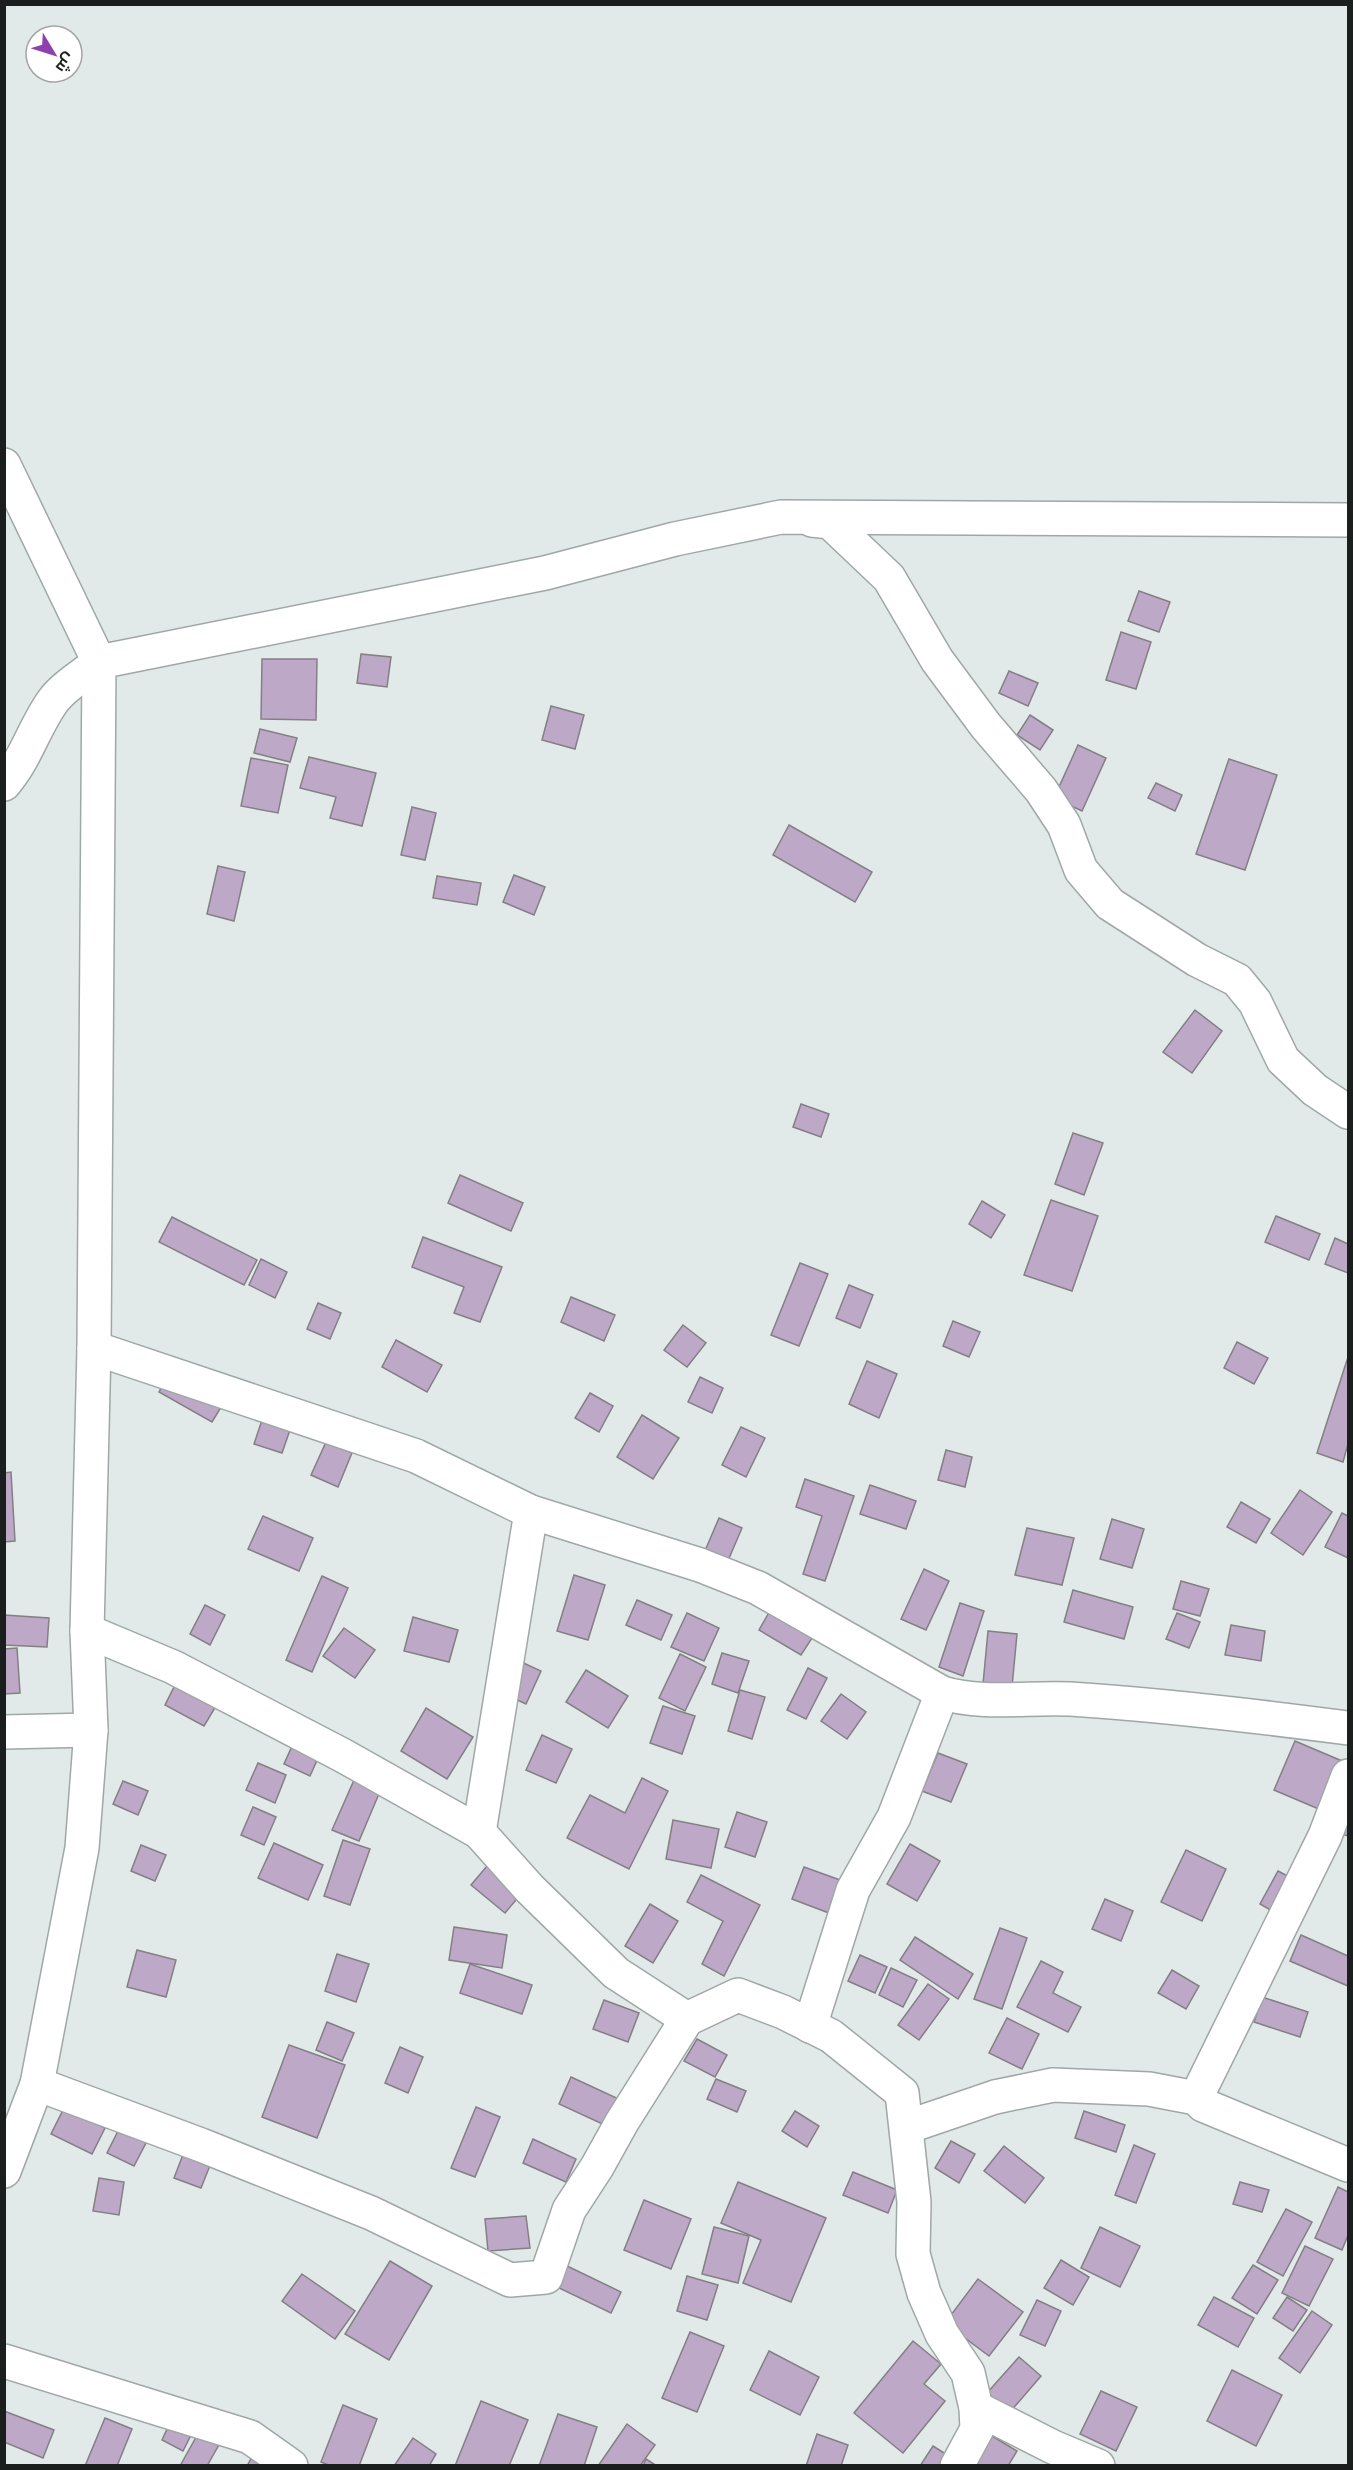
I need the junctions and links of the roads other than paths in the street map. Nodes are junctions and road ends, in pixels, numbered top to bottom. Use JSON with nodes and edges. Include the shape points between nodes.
{"nodes":[{"id":1,"x":4,"y":465,"type":"edge"},
{"id":2,"x":781,"y":517,"type":"junction"},
{"id":3,"x":1348,"y":520,"type":"edge"},
{"id":4,"x":99,"y":662,"type":"junction"},
{"id":5,"x":4,"y":784,"type":"edge"},
{"id":6,"x":1348,"y":1112,"type":"edge"},
{"id":7,"x":94,"y":1348,"type":"junction"},
{"id":8,"x":531,"y":1512,"type":"junction"},
{"id":9,"x":87,"y":1631,"type":"junction"},
{"id":10,"x":942,"y":1693,"type":"junction"},
{"id":11,"x":1348,"y":1728,"type":"edge"},
{"id":12,"x":91,"y":1730,"type":"junction"},
{"id":13,"x":4,"y":1732,"type":"edge"},
{"id":14,"x":1348,"y":1776,"type":"edge"},
{"id":15,"x":479,"y":1832,"type":"junction"},
{"id":16,"x":687,"y":2019,"type":"junction"},
{"id":17,"x":810,"y":2026,"type":"junction"},
{"id":18,"x":37,"y":2084,"type":"junction"},
{"id":19,"x":1196,"y":2098,"type":"junction"},
{"id":20,"x":907,"y":2127,"type":"junction"},
{"id":21,"x":1348,"y":2164,"type":"edge"},
{"id":22,"x":4,"y":2171,"type":"edge"},
{"id":23,"x":4,"y":2361,"type":"edge"},
{"id":24,"x":976,"y":2408,"type":"junction"},
{"id":25,"x":291,"y":2466,"type":"edge"},
{"id":26,"x":957,"y":2466,"type":"edge"},
{"id":27,"x":1098,"y":2466,"type":"edge"}],
"edges":[{"from":1,"to":4,"type":"street"},
{"from":2,"to":3,"type":"street"},
{"from":2,"to":4,"type":"street","via":[[544,573]]},
{"from":2,"to":6,"type":"street","via":[[830,522],[889,578],[937,660],[1047,799],[1064,825],[1088,879],[1110,904],[1197,960],[1237,980],[1255,1002],[1283,1060],[1315,1090]]},
{"from":4,"to":5,"type":"street","via":[[55,698],[37,725],[19,767]]},
{"from":4,"to":7,"type":"street"},
{"from":7,"to":8,"type":"street","via":[[416,1456]]},
{"from":7,"to":9,"type":"street"},
{"from":8,"to":10,"type":"street","via":[[700,1565],[758,1588]]},
{"from":8,"to":15,"type":"street"},
{"from":9,"to":12,"type":"street"},
{"from":9,"to":15,"type":"street","via":[[173,1667]]},
{"from":10,"to":11,"type":"street","via":[[974,1699],[1067,1699],[1187,1708]]},
{"from":10,"to":17,"type":"street","via":[[894,1817],[853,1890]]},
{"from":12,"to":13,"type":"street"},
{"from":12,"to":18,"type":"street","via":[[82,1848]]},
{"from":14,"to":19,"type":"street","via":[[1325,1836]]},
{"from":15,"to":16,"type":"street","via":[[530,1889],[616,1973]]},
{"from":16,"to":17,"type":"street","via":[[738,1995]]},
{"from":16,"to":18,"type":"street","via":[[568,2210],[546,2277],[510,2280],[371,2213]]},
{"from":17,"to":20,"type":"street","via":[[831,2036],[902,2093]]},
{"from":18,"to":22,"type":"street"},
{"from":19,"to":20,"type":"street","via":[[1149,2089],[1053,2085],[995,2097]]},
{"from":19,"to":21,"type":"street","via":[[1203,2105]]},
{"from":20,"to":24,"type":"street","via":[[914,2202],[913,2254],[942,2334],[968,2373]]},
{"from":23,"to":25,"type":"street","via":[[250,2437]]},
{"from":24,"to":26,"type":"street","via":[[977,2429]]},
{"from":24,"to":27,"type":"street"}]}
